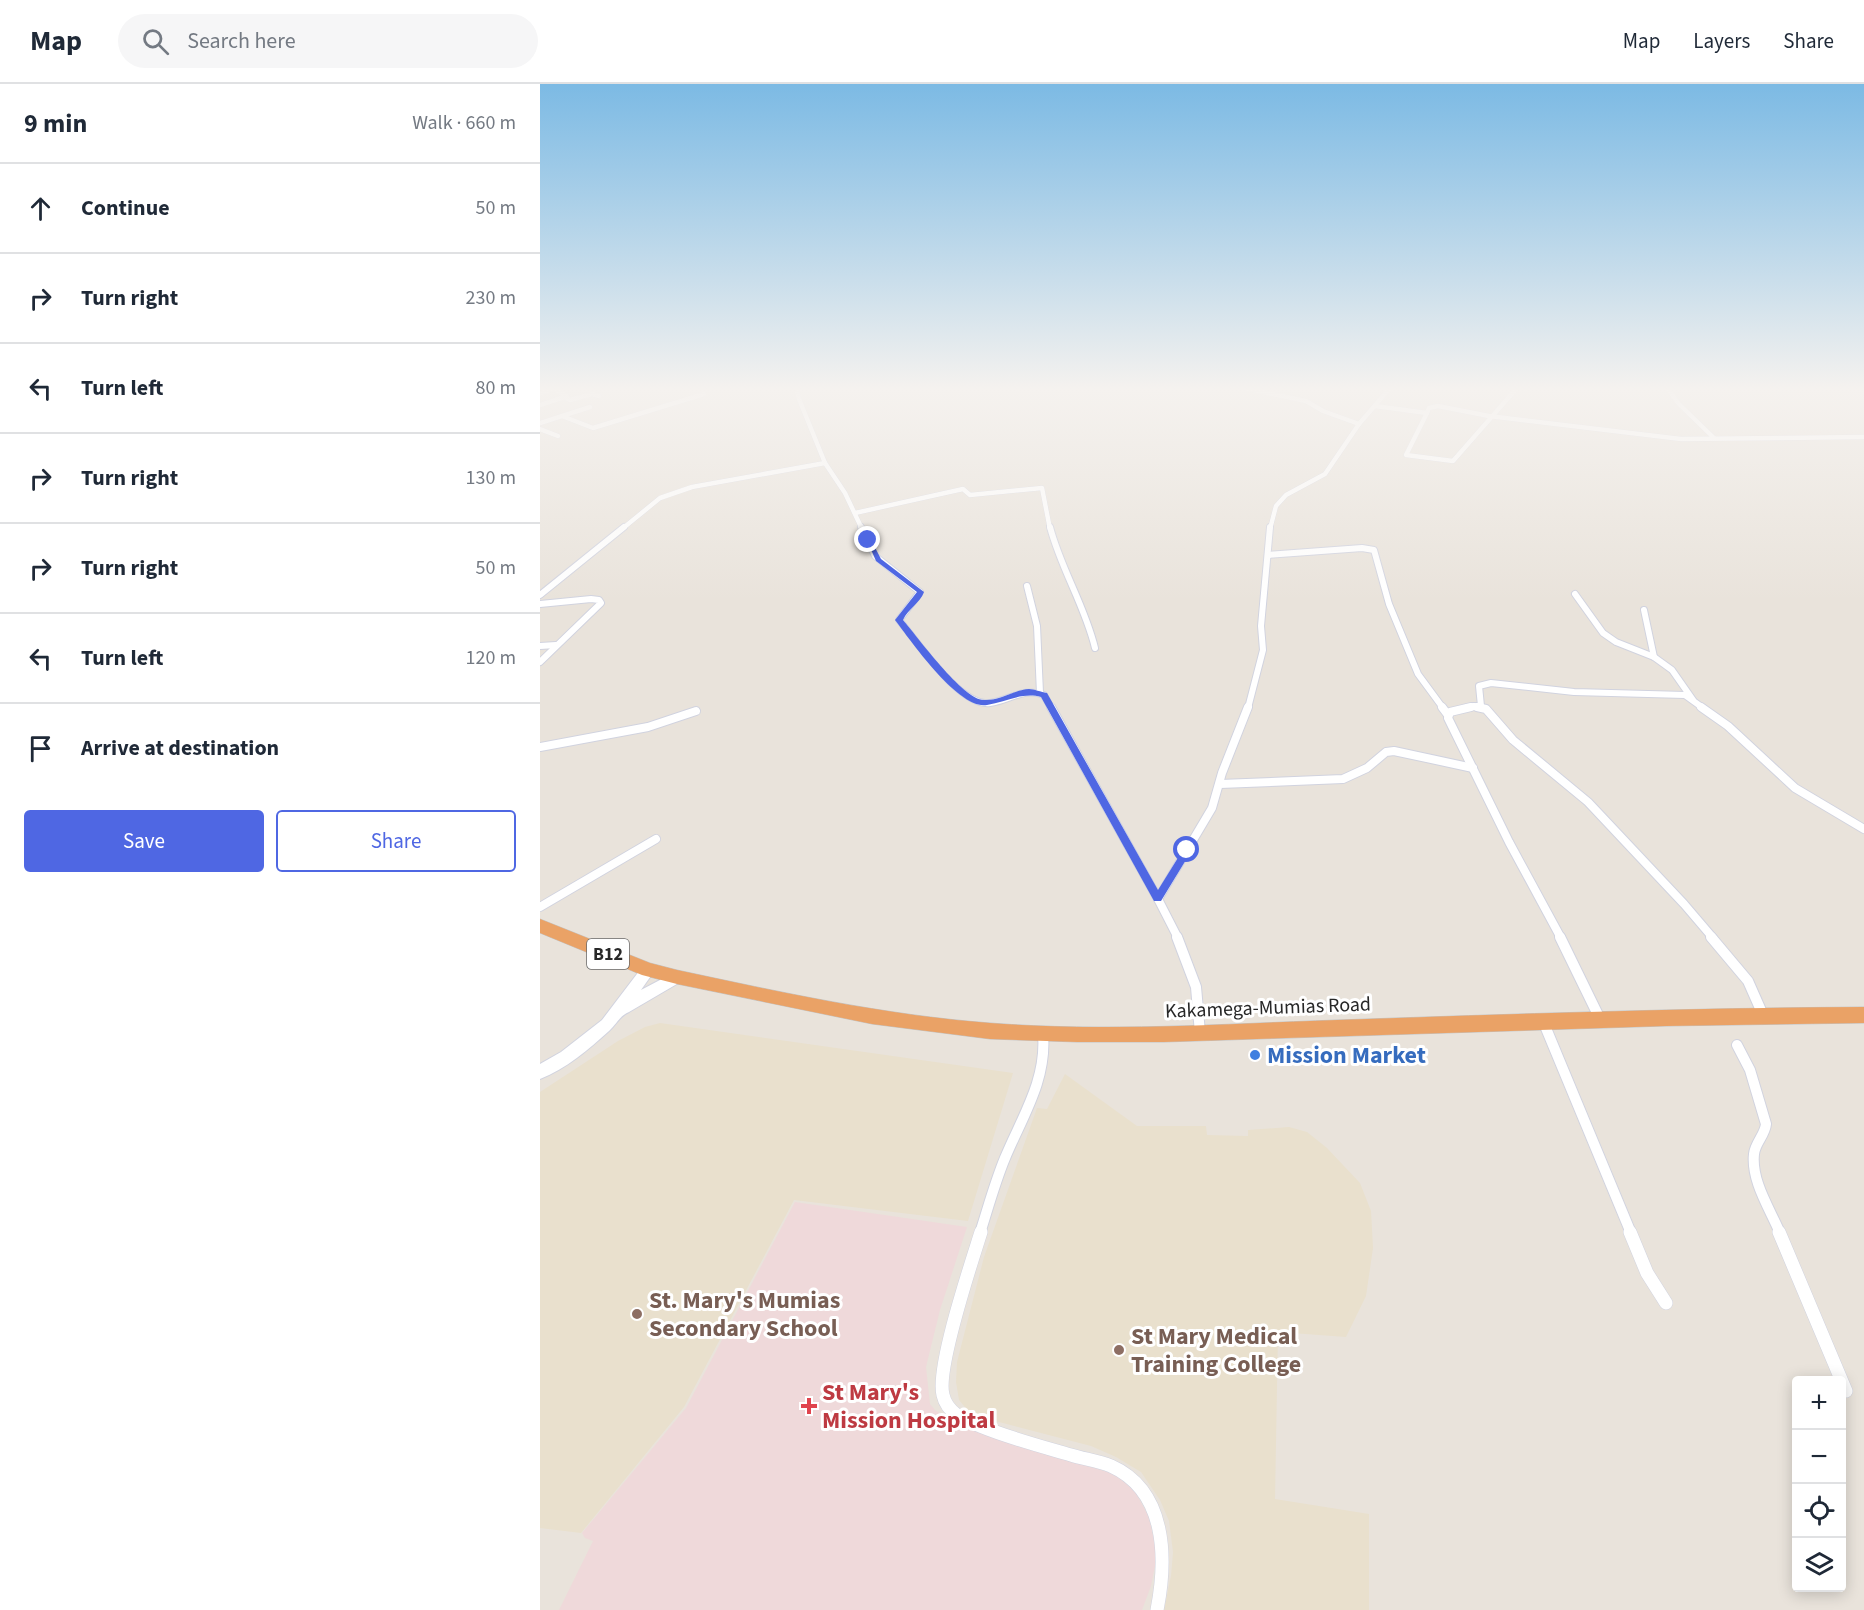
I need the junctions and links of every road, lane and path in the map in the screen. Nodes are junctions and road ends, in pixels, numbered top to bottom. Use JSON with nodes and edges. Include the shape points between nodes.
{"nodes":[{"id":1,"x":823,"y":459,"type":"edge"},
{"id":2,"x":1335,"y":459,"type":"edge"},
{"id":3,"x":1436,"y":459,"type":"edge"},
{"id":4,"x":1457,"y":459,"type":"edge"},
{"id":5,"x":825,"y":463,"type":"junction"},
{"id":6,"x":855,"y":513,"type":"junction"},
{"id":7,"x":1268,"y":555,"type":"junction"},
{"id":8,"x":1027,"y":586,"type":"dead end"},
{"id":9,"x":1575,"y":594,"type":"dead end"},
{"id":10,"x":540,"y":596,"type":"edge"},
{"id":11,"x":540,"y":604,"type":"edge"},
{"id":12,"x":1644,"y":610,"type":"dead end"},
{"id":13,"x":556,"y":645,"type":"junction"},
{"id":14,"x":540,"y":646,"type":"edge"},
{"id":15,"x":1095,"y":648,"type":"dead end"},
{"id":16,"x":1654,"y":657,"type":"junction"},
{"id":17,"x":540,"y":662,"type":"edge"},
{"id":18,"x":1040,"y":693,"type":"junction"},
{"id":19,"x":1695,"y":702,"type":"junction"},
{"id":20,"x":1481,"y":706,"type":"junction"},
{"id":21,"x":696,"y":711,"type":"dead end"},
{"id":22,"x":1448,"y":716,"type":"junction"},
{"id":23,"x":540,"y":747,"type":"edge"},
{"id":24,"x":1473,"y":768,"type":"junction"},
{"id":25,"x":1220,"y":784,"type":"junction"},
{"id":26,"x":1864,"y":829,"type":"edge"},
{"id":27,"x":656,"y":839,"type":"dead end"},
{"id":28,"x":1158,"y":899,"type":"junction"},
{"id":29,"x":540,"y":907,"type":"edge"},
{"id":30,"x":540,"y":926,"type":"edge"},
{"id":31,"x":648,"y":970,"type":"junction"},
{"id":32,"x":677,"y":978,"type":"junction"},
{"id":33,"x":616,"y":1014,"type":"junction"},
{"id":34,"x":1763,"y":1015,"type":"junction"},
{"id":35,"x":1863,"y":1017,"type":"edge"},
{"id":36,"x":1600,"y":1019,"type":"junction"},
{"id":37,"x":1543,"y":1021,"type":"junction"},
{"id":38,"x":1200,"y":1033,"type":"junction"},
{"id":39,"x":1043,"y":1034,"type":"junction"},
{"id":40,"x":1737,"y":1045,"type":"dead end"},
{"id":41,"x":540,"y":1072,"type":"edge"},
{"id":42,"x":1666,"y":1303,"type":"dead end"},
{"id":43,"x":1840,"y":1376,"type":"edge"},
{"id":44,"x":1157,"y":1610,"type":"edge"}],
"edges":[{"from":1,"to":5,"type":"street"},
{"from":2,"to":7,"type":"street","via":[[1318,480],[1293,491],[1276,506],[1270,523]]},
{"from":3,"to":4,"type":"street"},
{"from":5,"to":6,"type":"street"},
{"from":5,"to":10,"type":"street","via":[[692,487],[660,498]]},
{"from":6,"to":15,"type":"street","via":[[963,489],[970,495],[1042,488],[1054,543],[1089,623]]},
{"from":6,"to":18,"type":"street","via":[[878,560],[920,592],[899,620],[947,678],[981,703],[1030,691]]},
{"from":7,"to":22,"type":"street","via":[[1374,550],[1389,604],[1418,674]]},
{"from":7,"to":25,"type":"street","via":[[1261,627],[1263,650],[1244,722]]},
{"from":8,"to":18,"type":"street","via":[[1037,626]]},
{"from":9,"to":16,"type":"street","via":[[1603,633]]},
{"from":11,"to":13,"type":"street","via":[[591,599],[601,602]]},
{"from":12,"to":16,"type":"street"},
{"from":13,"to":14,"type":"street"},
{"from":13,"to":17,"type":"street"},
{"from":16,"to":19,"type":"street","via":[[1672,670]]},
{"from":18,"to":28,"type":"street"},
{"from":19,"to":20,"type":"street","via":[[1681,694],[1535,690],[1501,683],[1480,685]]},
{"from":19,"to":26,"type":"street","via":[[1728,726],[1795,788]]},
{"from":20,"to":22,"type":"street","via":[[1454,711]]},
{"from":20,"to":34,"type":"street","via":[[1513,740],[1588,802],[1676,896],[1748,981]]},
{"from":21,"to":23,"type":"street","via":[[648,726]]},
{"from":22,"to":24,"type":"street"},
{"from":24,"to":25,"type":"street","via":[[1394,751],[1343,779]]},
{"from":24,"to":36,"type":"street"},
{"from":25,"to":28,"type":"street","via":[[1212,808]]},
{"from":27,"to":29,"type":"street"},
{"from":28,"to":38,"type":"street","via":[[1196,987]]},
{"from":30,"to":31,"type":"highway","number":"B12"},
{"from":31,"to":32,"type":"highway","number":"B12"},
{"from":31,"to":33,"type":"street"},
{"from":32,"to":33,"type":"street"},
{"from":32,"to":39,"type":"highway","name":"Kakamega-Mumias Road","number":"B12","via":[[891,1019]]},
{"from":33,"to":41,"type":"street","via":[[583,1044]]},
{"from":34,"to":35,"type":"highway","name":"Kakamega-Mumias Road","number":"B12"},
{"from":34,"to":36,"type":"highway","name":"Kakamega-Mumias Road","number":"B12"},
{"from":36,"to":37,"type":"highway","name":"Kakamega-Mumias Road","number":"B12"},
{"from":37,"to":38,"type":"highway","name":"Kakamega-Mumias Road","number":"B12"},
{"from":37,"to":42,"type":"street","via":[[1647,1273]]},
{"from":38,"to":39,"type":"highway","name":"Kakamega-Mumias Road","number":"B12"},
{"from":39,"to":44,"type":"street","via":[[1045,1058],[1000,1172],[945,1360],[944,1394],[948,1409],[969,1424],[1111,1466],[1135,1482],[1151,1506],[1162,1537],[1164,1579]]},
{"from":40,"to":43,"type":"street","via":[[1750,1070],[1767,1124],[1754,1152],[1756,1177]]}]}
